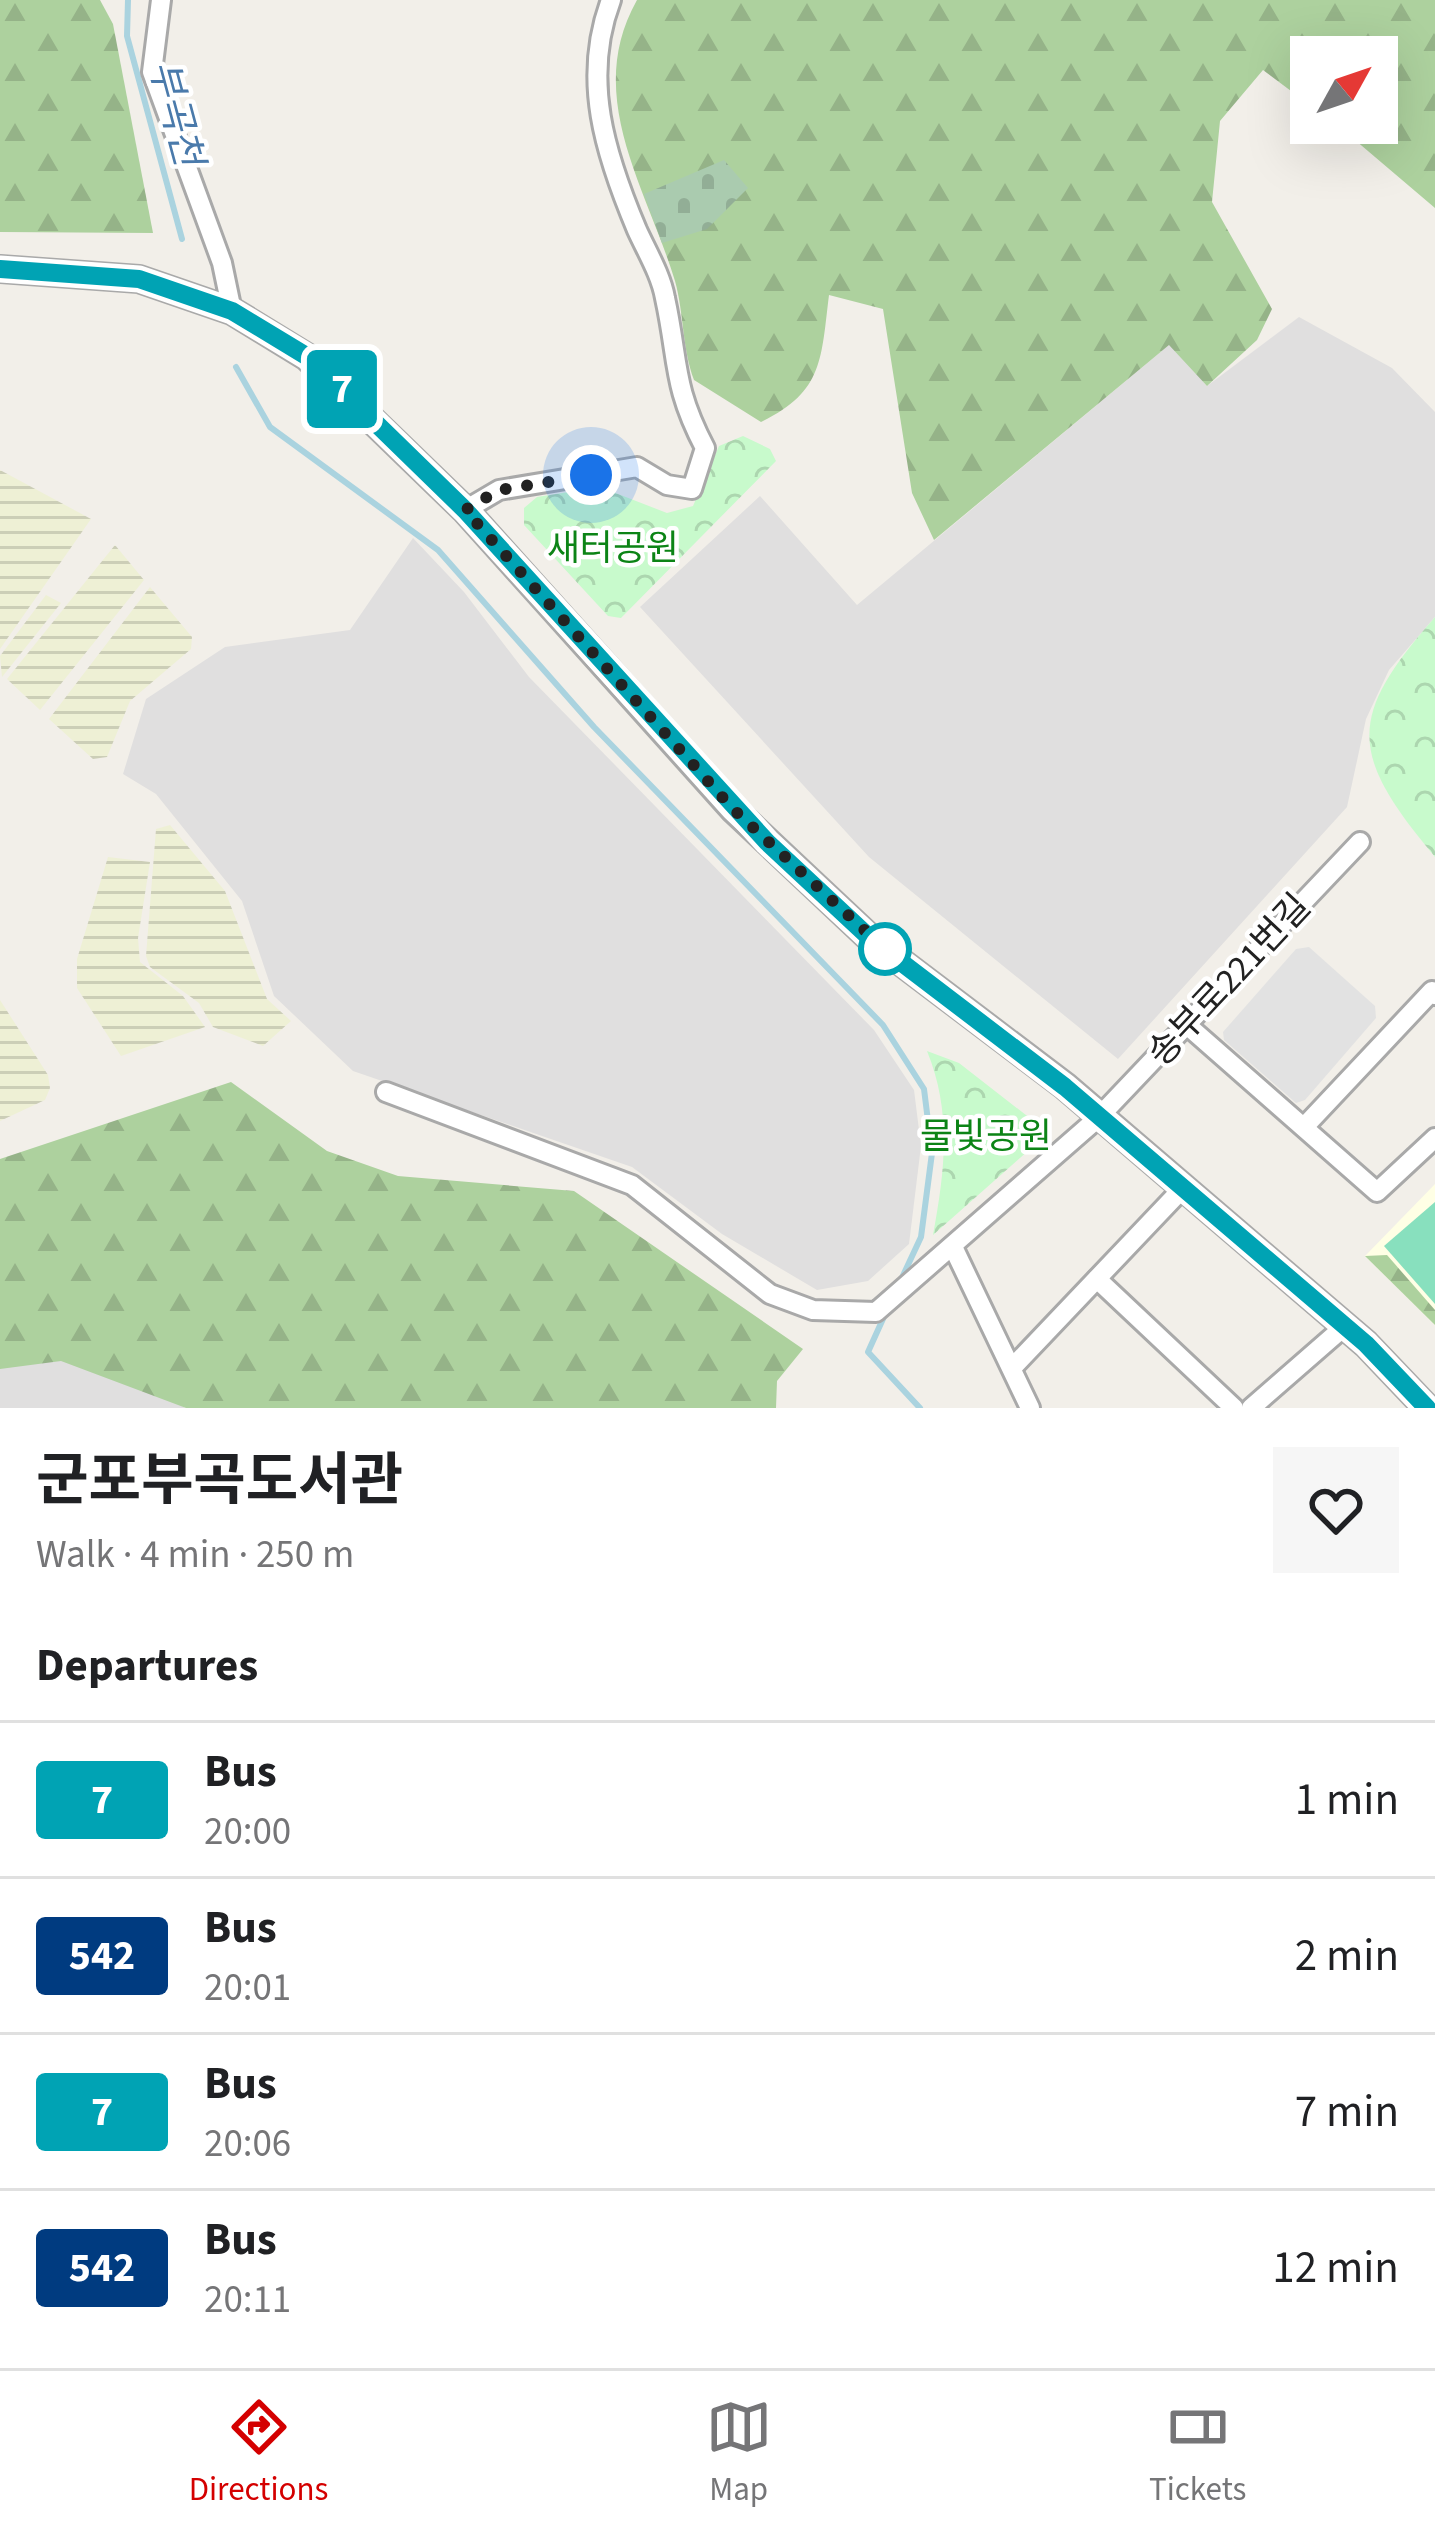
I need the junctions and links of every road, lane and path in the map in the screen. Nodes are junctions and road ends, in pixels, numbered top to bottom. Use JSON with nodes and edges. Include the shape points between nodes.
{"nodes":[{"id":1,"x":161,"y":0,"type":"edge"},
{"id":2,"x":611,"y":0,"type":"edge"},
{"id":3,"x":0,"y":269,"type":"edge"},
{"id":4,"x":232,"y":311,"type":"junction"},
{"id":5,"x":465,"y":510,"type":"junction"},
{"id":6,"x":1360,"y":842,"type":"dead end"},
{"id":7,"x":1435,"y":994,"type":"edge"},
{"id":8,"x":1188,"y":1026,"type":"junction"},
{"id":9,"x":386,"y":1092,"type":"dead end"},
{"id":10,"x":1098,"y":1118,"type":"junction"},
{"id":11,"x":1305,"y":1126,"type":"junction"},
{"id":12,"x":1435,"y":1138,"type":"edge"},
{"id":13,"x":1183,"y":1188,"type":"junction"},
{"id":14,"x":954,"y":1249,"type":"junction"},
{"id":15,"x":1096,"y":1279,"type":"junction"},
{"id":16,"x":1346,"y":1326,"type":"junction"},
{"id":17,"x":1012,"y":1368,"type":"junction"},
{"id":18,"x":1030,"y":1408,"type":"edge"},
{"id":19,"x":1234,"y":1408,"type":"edge"},
{"id":20,"x":1251,"y":1408,"type":"edge"},
{"id":21,"x":1427,"y":1408,"type":"edge"}],
"edges":[{"from":1,"to":4,"type":"street","via":[[152,72]]},
{"from":2,"to":5,"type":"street","via":[[597,37],[594,102],[665,295],[677,387],[705,448],[692,488],[637,467],[499,490]]},
{"from":3,"to":4,"type":"street","via":[[139,279]]},
{"from":4,"to":5,"type":"street","via":[[308,357]]},
{"from":5,"to":10,"type":"street","via":[[733,809],[872,940]]},
{"from":6,"to":8,"type":"street","name":"송부로221번길"},
{"from":7,"to":11,"type":"street"},
{"from":8,"to":10,"type":"street","name":"송부로221번길"},
{"from":8,"to":11,"type":"street"},
{"from":9,"to":14,"type":"street","name":"송부로221번길","via":[[632,1185],[770,1294],[813,1310],[876,1312]]},
{"from":10,"to":13,"type":"street"},
{"from":10,"to":14,"type":"street","name":"송부로221번길"},
{"from":11,"to":12,"type":"street","via":[[1377,1192]]},
{"from":13,"to":15,"type":"street"},
{"from":13,"to":16,"type":"street"},
{"from":14,"to":17,"type":"street"},
{"from":15,"to":17,"type":"street"},
{"from":15,"to":19,"type":"street"},
{"from":16,"to":20,"type":"street"},
{"from":16,"to":21,"type":"street"},
{"from":17,"to":18,"type":"street"}]}
